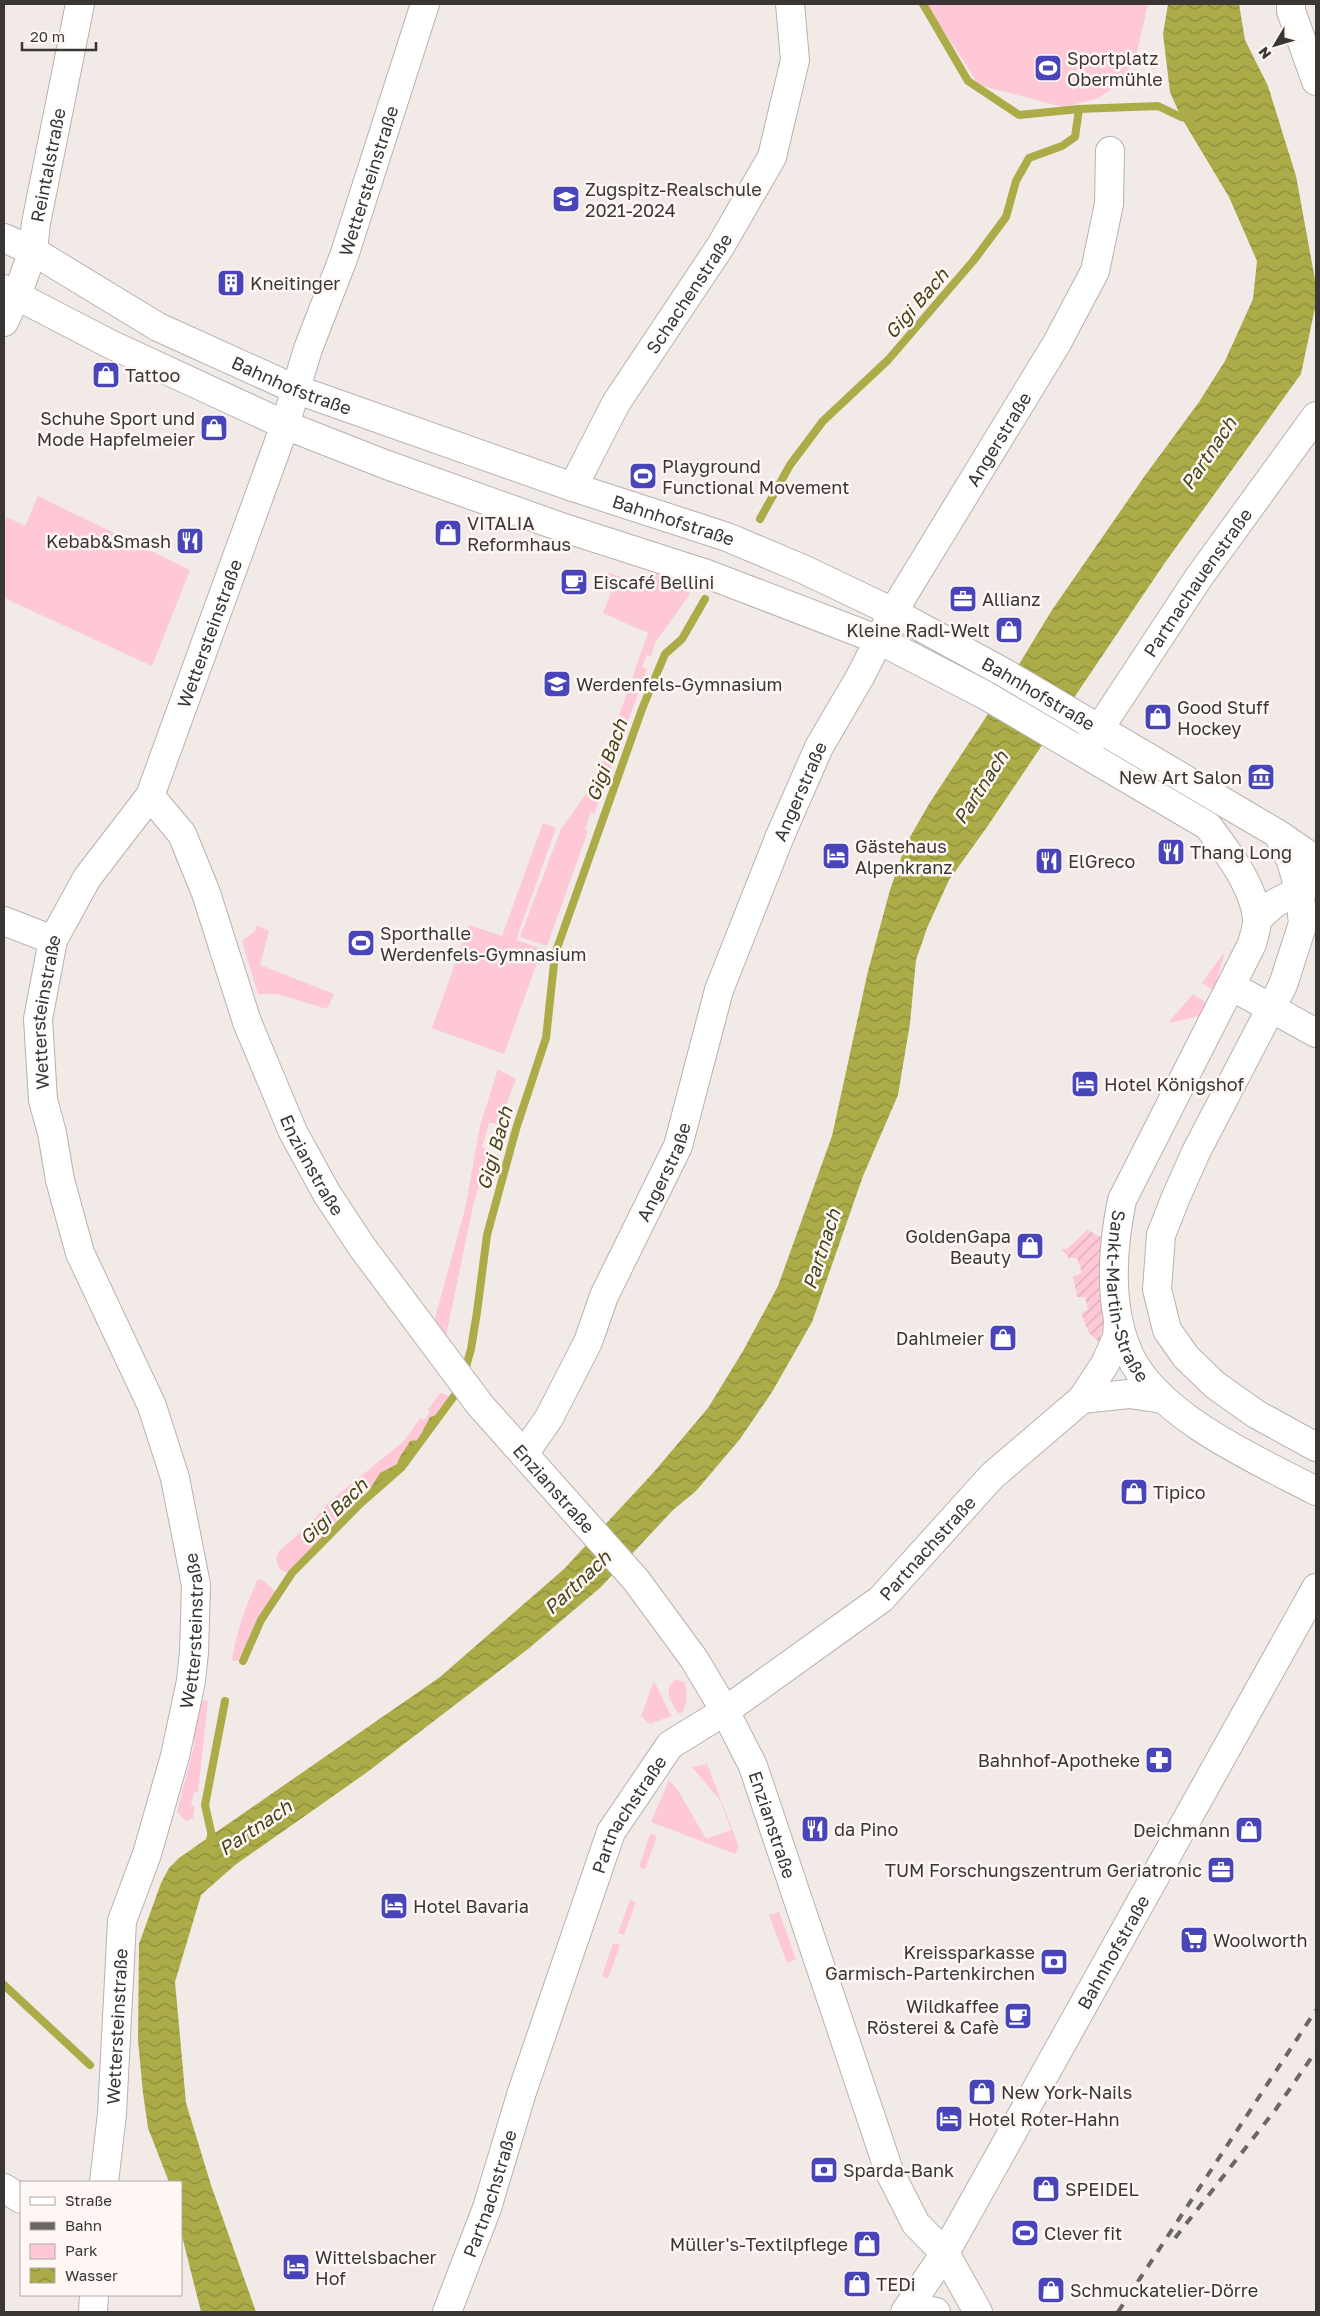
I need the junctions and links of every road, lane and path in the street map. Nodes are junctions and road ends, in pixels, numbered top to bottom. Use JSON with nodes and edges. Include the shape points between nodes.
{"nodes":[{"id":1,"x":80,"y":4,"type":"edge"},
{"id":2,"x":425,"y":4,"type":"edge"},
{"id":3,"x":790,"y":4,"type":"edge"},
{"id":4,"x":1291,"y":4,"type":"edge"},
{"id":5,"x":1316,"y":81,"type":"edge"},
{"id":6,"x":1110,"y":150,"type":"dead end"},
{"id":7,"x":4,"y":238,"type":"edge"},
{"id":8,"x":33,"y":251,"type":"junction"},
{"id":9,"x":10,"y":292,"type":"edge"},
{"id":10,"x":4,"y":322,"type":"edge"},
{"id":11,"x":295,"y":389,"type":"junction"},
{"id":12,"x":1316,"y":416,"type":"edge"},
{"id":13,"x":284,"y":425,"type":"junction"},
{"id":14,"x":573,"y":487,"type":"junction"},
{"id":15,"x":893,"y":612,"type":"junction"},
{"id":16,"x":879,"y":640,"type":"junction"},
{"id":17,"x":1099,"y":729,"type":"junction"},
{"id":18,"x":1084,"y":752,"type":"junction"},
{"id":19,"x":150,"y":796,"type":"junction"},
{"id":20,"x":1278,"y":834,"type":"junction"},
{"id":21,"x":1316,"y":860,"type":"edge"},
{"id":22,"x":1308,"y":886,"type":"edge"},
{"id":23,"x":1258,"y":919,"type":"junction"},
{"id":24,"x":4,"y":921,"type":"edge"},
{"id":25,"x":53,"y":940,"type":"junction"},
{"id":26,"x":1231,"y":986,"type":"junction"},
{"id":27,"x":1272,"y":1008,"type":"junction"},
{"id":28,"x":1316,"y":1033,"type":"edge"},
{"id":29,"x":1118,"y":1321,"type":"junction"},
{"id":30,"x":1082,"y":1399,"type":"junction"},
{"id":31,"x":1163,"y":1399,"type":"junction"},
{"id":32,"x":1316,"y":1447,"type":"edge"},
{"id":33,"x":524,"y":1454,"type":"junction"},
{"id":34,"x":1316,"y":1491,"type":"edge"},
{"id":35,"x":1316,"y":1588,"type":"edge"},
{"id":36,"x":725,"y":1711,"type":"junction"},
{"id":37,"x":104,"y":2181,"type":"edge"},
{"id":38,"x":4,"y":2188,"type":"edge"},
{"id":39,"x":20,"y":2198,"type":"edge"},
{"id":40,"x":945,"y":2253,"type":"junction"},
{"id":41,"x":94,"y":2296,"type":"edge"},
{"id":42,"x":93,"y":2312,"type":"edge"},
{"id":43,"x":447,"y":2312,"type":"edge"},
{"id":44,"x":905,"y":2312,"type":"edge"},
{"id":45,"x":936,"y":2312,"type":"edge"},
{"id":46,"x":978,"y":2312,"type":"edge"}],
"edges":[{"from":1,"to":8,"type":"street","name":"Reintalstraße"},
{"from":2,"to":11,"type":"street","name":"Wettersteinstraße","via":[[344,256]]},
{"from":3,"to":14,"type":"street","name":"Schachenstraße","via":[[795,60],[772,157],[720,246],[616,402]]},
{"from":4,"to":5,"type":"street"},
{"from":6,"to":15,"type":"street","name":"Angerstraße","via":[[1109,204],[1095,271],[1057,342]]},
{"from":7,"to":8,"type":"street","name":"Bahnhofstraße"},
{"from":8,"to":9,"type":"street","name":"Reintalstraße"},
{"from":8,"to":11,"type":"street","name":"Bahnhofstraße","via":[[158,327]]},
{"from":9,"to":10,"type":"street","name":"Reintalstraße"},
{"from":9,"to":13,"type":"street","name":"Bahnhofstraße","via":[[110,344]]},
{"from":11,"to":13,"type":"street","name":"Wettersteinstraße"},
{"from":11,"to":14,"type":"street","name":"Bahnhofstraße"},
{"from":12,"to":17,"type":"street","name":"Partnachauenstraße","via":[[1199,577]]},
{"from":13,"to":16,"type":"street","name":"Bahnhofstraße","via":[[561,527],[706,574]]},
{"from":13,"to":19,"type":"street","name":"Wettersteinstraße"},
{"from":14,"to":15,"type":"street","name":"Bahnhofstraße","via":[[727,537]]},
{"from":15,"to":16,"type":"street","name":"Angerstraße"},
{"from":15,"to":17,"type":"street","name":"Bahnhofstraße"},
{"from":16,"to":18,"type":"street","name":"Bahnhofstraße","via":[[985,695]]},
{"from":16,"to":33,"type":"street","name":"Angerstraße","via":[[819,747],[760,884],[719,990],[678,1146],[604,1296],[588,1342],[548,1418]]},
{"from":17,"to":18,"type":"street","name":"Partnachauenstraße"},
{"from":17,"to":20,"type":"street","name":"Bahnhofstraße"},
{"from":18,"to":23,"type":"street","name":"Bahnhofstraße","via":[[1208,826],[1248,889]]},
{"from":19,"to":25,"type":"street","name":"Wettersteinstraße","via":[[87,878]]},
{"from":19,"to":33,"type":"street","name":"Enzianstraße","via":[[182,834],[206,892],[247,1022],[293,1132],[327,1194],[362,1247],[480,1405]]},
{"from":20,"to":21,"type":"street","name":"Bahnhofstraße"},
{"from":20,"to":22,"type":"street","name":"Sankt-Martin-Straße"},
{"from":22,"to":23,"type":"street","via":[[1275,903]]},
{"from":22,"to":27,"type":"street","name":"Sankt-Martin-Straße","via":[[1303,923],[1283,986]]},
{"from":23,"to":26,"type":"street","name":"Sankt-Martin-Straße","via":[[1252,944]]},
{"from":24,"to":25,"type":"street"},
{"from":25,"to":37,"type":"street","name":"Wettersteinstraße","via":[[38,1019],[43,1100],[60,1180],[80,1253],[152,1406],[175,1478],[196,1585],[192,1674],[175,1756],[147,1854],[122,1922],[112,2114]]},
{"from":26,"to":27,"type":"street"},
{"from":26,"to":29,"type":"street","name":"Sankt-Martin-Straße","via":[[1122,1200],[1115,1234],[1114,1280]]},
{"from":27,"to":28,"type":"street"},
{"from":27,"to":32,"type":"street","name":"Sankt-Martin-Straße","via":[[1196,1152],[1176,1198],[1161,1235],[1157,1289],[1167,1330],[1186,1358],[1215,1386],[1256,1414]]},
{"from":29,"to":30,"type":"street","name":"Partnachstraße","via":[[1117,1337],[1105,1364]]},
{"from":29,"to":31,"type":"street","name":"Sankt-Martin-Straße","via":[[1129,1354]]},
{"from":30,"to":31,"type":"street","via":[[1129,1394]]},
{"from":30,"to":36,"type":"street","name":"Partnachstraße","via":[[992,1476],[881,1599]]},
{"from":31,"to":34,"type":"street","name":"Sankt-Martin-Straße","via":[[1231,1446]]},
{"from":33,"to":36,"type":"street","name":"Enzianstraße","via":[[636,1580],[694,1659]]},
{"from":35,"to":40,"type":"street","name":"Bahnhofstraße"},
{"from":36,"to":40,"type":"street","name":"Enzianstraße","via":[[753,1766],[889,2171],[916,2224]]},
{"from":36,"to":43,"type":"street","name":"Partnachstraße","via":[[670,1746],[610,1832],[522,2092],[487,2208]]},
{"from":38,"to":39,"type":"street"},
{"from":40,"to":44,"type":"street","name":"Bahnhofstraße"},
{"from":40,"to":46,"type":"street","name":"Enzianstraße"},
{"from":41,"to":42,"type":"street"},
{"from":44,"to":45,"type":"street","via":[[921,2309]]}]}
